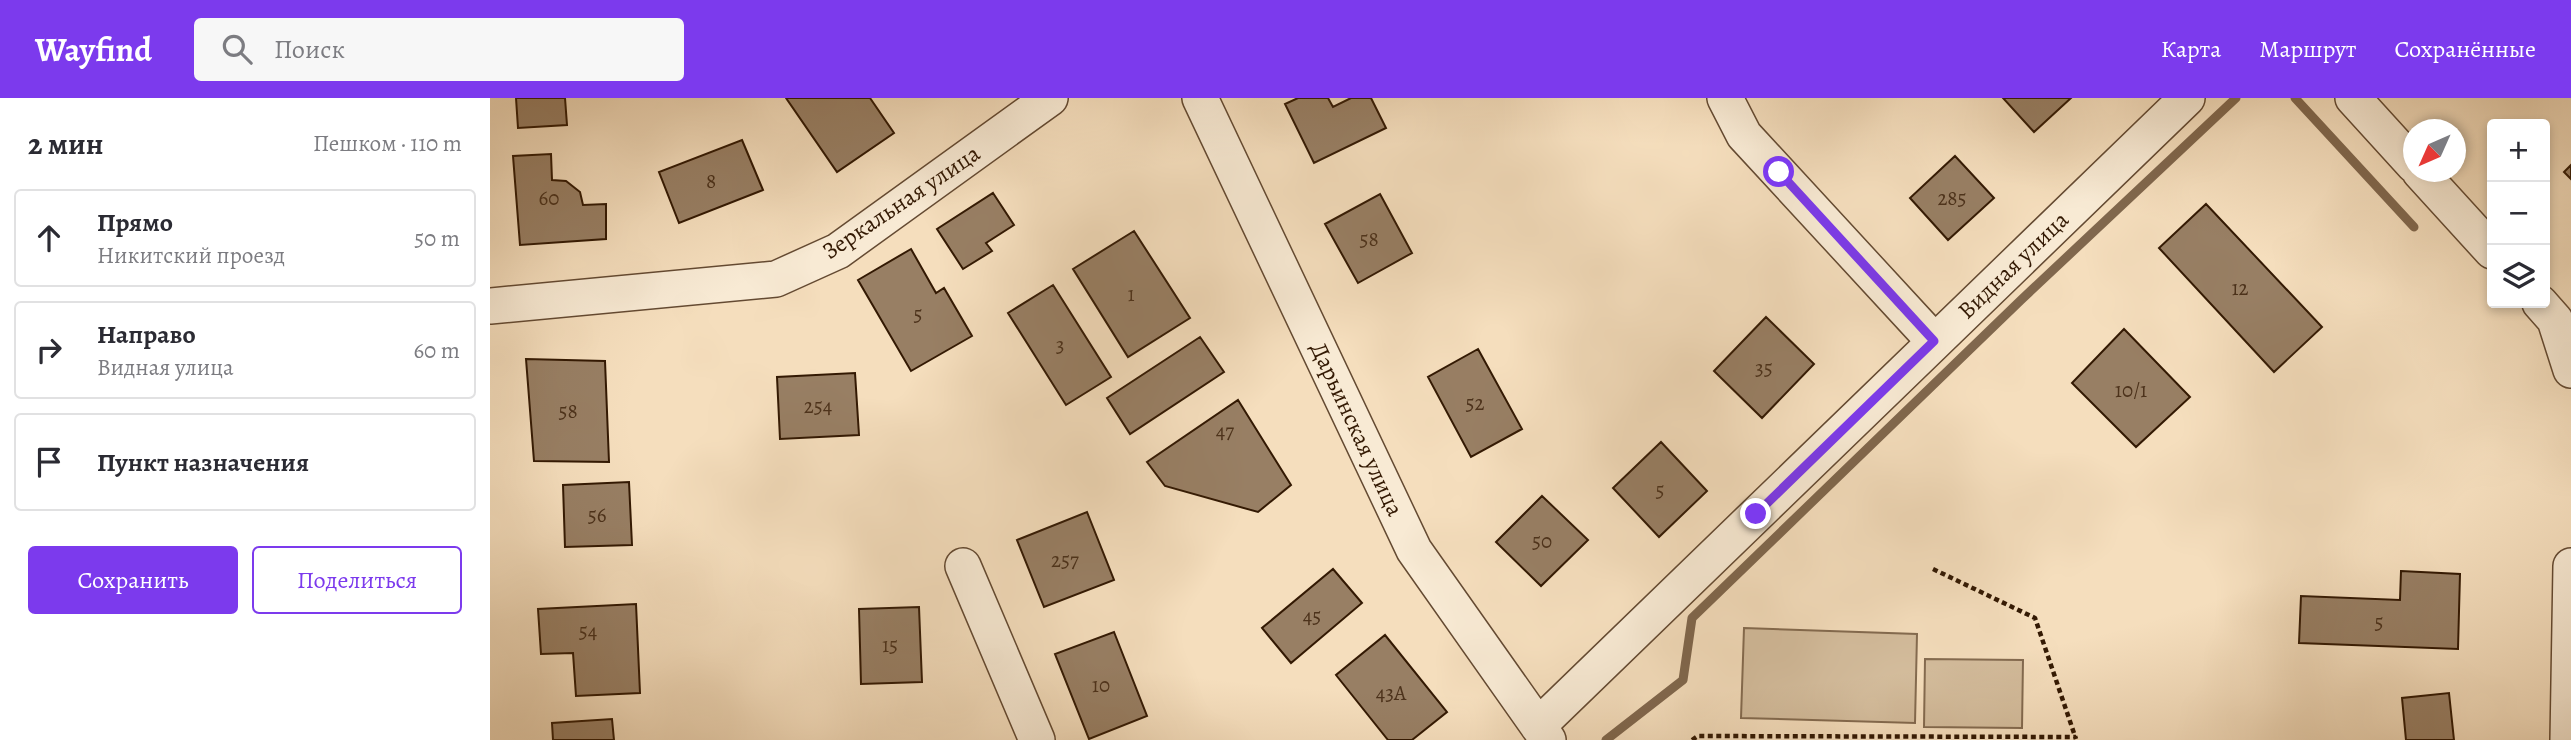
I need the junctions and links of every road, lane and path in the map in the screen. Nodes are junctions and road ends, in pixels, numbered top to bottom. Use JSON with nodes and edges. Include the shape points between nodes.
{"nodes":[{"id":1,"x":1050,"y":98,"type":"edge"},
{"id":2,"x":1200,"y":98,"type":"edge"},
{"id":3,"x":1726,"y":98,"type":"edge"},
{"id":4,"x":2187,"y":98,"type":"edge"},
{"id":5,"x":2353,"y":98,"type":"edge"},
{"id":6,"x":2403,"y":153,"type":"edge"},
{"id":7,"x":2429,"y":182,"type":"edge"},
{"id":8,"x":2487,"y":246,"type":"edge"},
{"id":9,"x":490,"y":306,"type":"edge"},
{"id":10,"x":2544,"y":308,"type":"edge"},
{"id":11,"x":1934,"y":341,"type":"junction"},
{"id":12,"x":2571,"y":370,"type":"edge"},
{"id":13,"x":963,"y":566,"type":"dead end"},
{"id":14,"x":2571,"y":566,"type":"edge"},
{"id":15,"x":1933,"y":569,"type":"dead end"},
{"id":16,"x":1543,"y":733,"type":"edge"},
{"id":17,"x":2076,"y":739,"type":"edge"},
{"id":18,"x":1037,"y":740,"type":"edge"},
{"id":19,"x":1692,"y":740,"type":"edge"},
{"id":20,"x":2568,"y":740,"type":"edge"}],
"edges":[{"from":1,"to":9,"type":"street","name":"Зеркальная улица","via":[[838,250],[776,279]]},
{"from":2,"to":16,"type":"street","name":"Дарьинская улица","via":[[1414,550]]},
{"from":3,"to":11,"type":"street","via":[[1744,135]]},
{"from":4,"to":11,"type":"street","name":"Видная улица"},
{"from":5,"to":6,"type":"street"},
{"from":7,"to":8,"type":"street"},
{"from":10,"to":12,"type":"street","via":[[2555,320]]},
{"from":11,"to":16,"type":"street","name":"Видная улица"},
{"from":13,"to":18,"type":"street"},
{"from":14,"to":20,"type":"street"},
{"from":15,"to":17,"type":"path","via":[[2035,618]]},
{"from":17,"to":19,"type":"path","via":[[1698,736]]}]}
